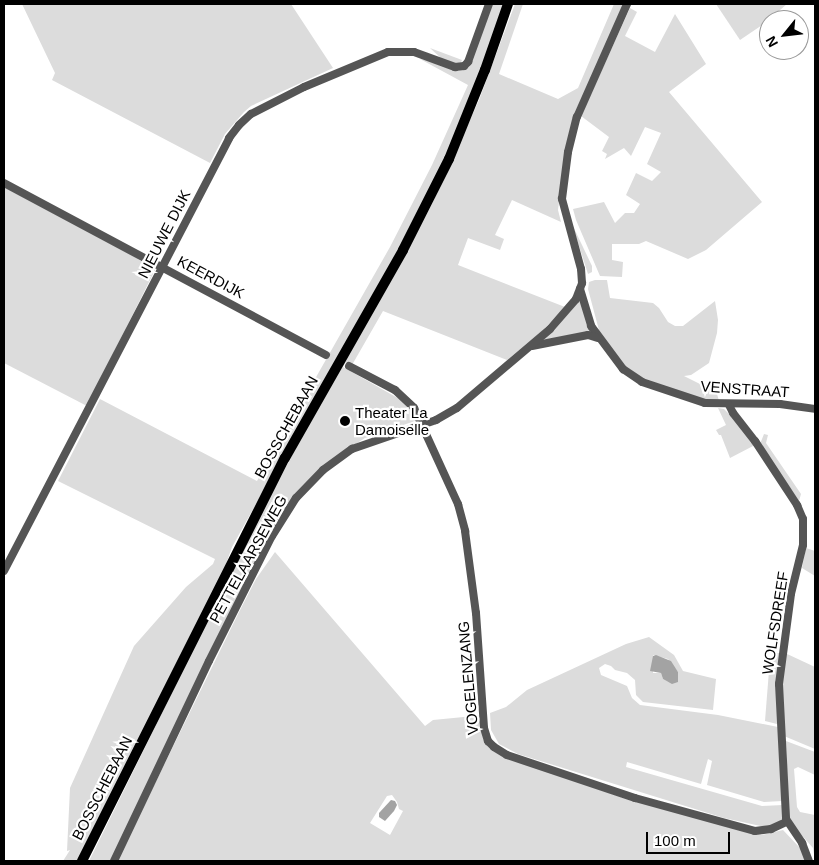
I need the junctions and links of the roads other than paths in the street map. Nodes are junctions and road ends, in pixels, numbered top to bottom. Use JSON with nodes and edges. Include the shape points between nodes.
{"nodes":[{"id":1,"x":489,"y":4,"type":"edge"},
{"id":2,"x":508,"y":4,"type":"edge"},
{"id":3,"x":627,"y":4,"type":"edge"},
{"id":4,"x":4,"y":183,"type":"edge"},
{"id":5,"x":162,"y":267,"type":"junction"},
{"id":6,"x":580,"y":289,"type":"junction"},
{"id":7,"x":598,"y":338,"type":"junction"},
{"id":8,"x":530,"y":346,"type":"junction"},
{"id":9,"x":326,"y":355,"type":"tunnel mouth"},
{"id":10,"x":349,"y":366,"type":"tunnel mouth"},
{"id":11,"x":729,"y":405,"type":"junction"},
{"id":12,"x":815,"y":409,"type":"edge"},
{"id":13,"x":423,"y":424,"type":"junction"},
{"id":14,"x":4,"y":571,"type":"edge"},
{"id":15,"x":786,"y":822,"type":"junction"},
{"id":16,"x":82,"y":861,"type":"edge"},
{"id":17,"x":114,"y":861,"type":"edge"},
{"id":18,"x":809,"y":861,"type":"edge"}],
"edges":[{"from":1,"to":5,"type":"street","name":"NIEUWE DIJK","via":[[468,62],[460,67],[414,52],[388,52],[304,87],[252,114],[229,138]]},
{"from":2,"to":16,"type":"main road","name":"BOSSCHEBAAN","via":[[448,160],[403,250],[285,458]]},
{"from":3,"to":6,"type":"street","name":"VENSTRAAT","via":[[577,117],[568,152],[562,199],[581,269]]},
{"from":4,"to":5,"type":"street","name":"KEERDIJK"},
{"from":5,"to":9,"type":"street","name":"KEERDIJK"},
{"from":5,"to":14,"type":"street","name":"NIEUWE DIJK"},
{"from":6,"to":7,"type":"street","name":"VENSTRAAT"},
{"from":6,"to":8,"type":"street","name":"PETTELAARSEWEG","via":[[567,311]]},
{"from":7,"to":8,"type":"street","name":"PETTELAARSEWEG","via":[[588,335]]},
{"from":7,"to":11,"type":"street","name":"VENSTRAAT","via":[[623,369],[642,382],[705,404]]},
{"from":8,"to":13,"type":"street","name":"PETTELAARSEWEG","via":[[457,408]]},
{"from":10,"to":13,"type":"street","via":[[405,398]]},
{"from":11,"to":12,"type":"street","name":"VENSTRAAT","via":[[780,404]]},
{"from":11,"to":15,"type":"street","name":"WOLFSDREEF","via":[[797,505],[803,519],[803,546],[791,594],[779,684]]},
{"from":13,"to":15,"type":"street","name":"VOGELENZANG","via":[[458,504],[466,531],[484,728],[494,748],[635,798],[755,831],[771,829]]},
{"from":13,"to":17,"type":"street","name":"PETTELAARSEWEG","via":[[352,449],[323,470],[296,498],[272,536],[209,661]]},
{"from":15,"to":18,"type":"street","via":[[802,843]]}]}
